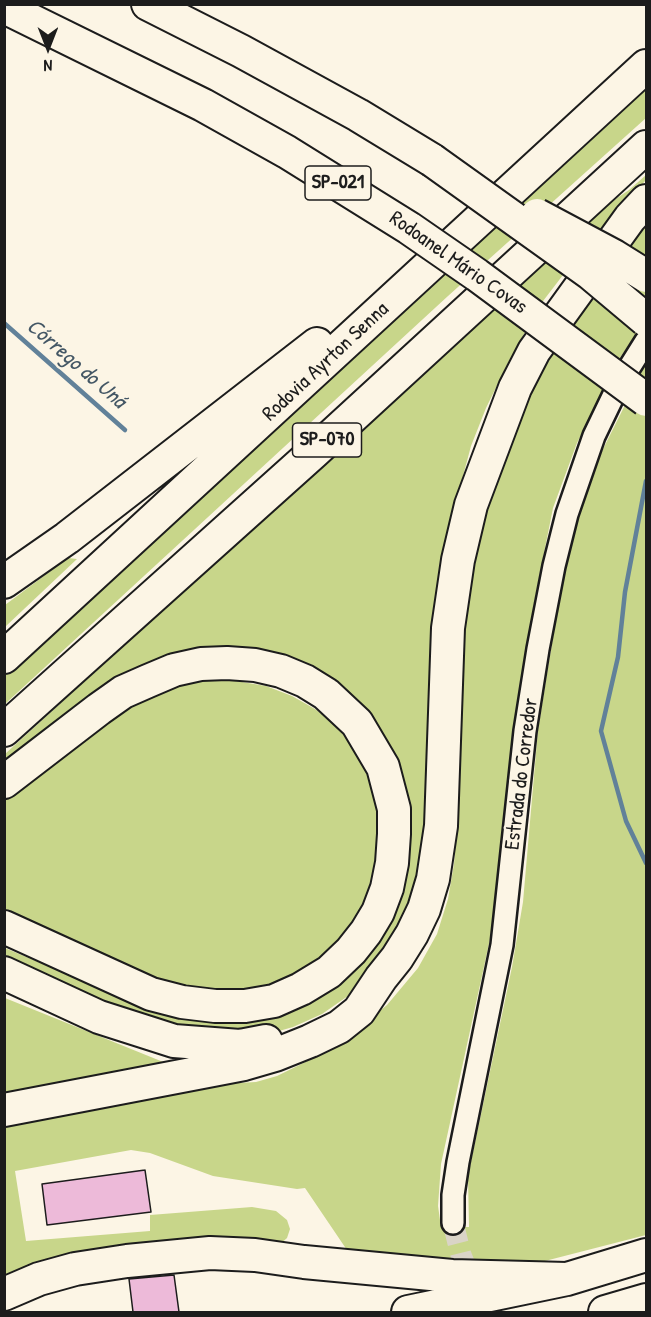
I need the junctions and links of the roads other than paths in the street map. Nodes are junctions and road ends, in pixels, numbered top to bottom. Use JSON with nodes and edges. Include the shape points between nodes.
{"nodes":[{"id":1,"x":148,"y":4,"type":"edge"},
{"id":2,"x":4,"y":7,"type":"edge"},
{"id":3,"x":646,"y":66,"type":"edge"},
{"id":4,"x":646,"y":147,"type":"edge"},
{"id":5,"x":432,"y":160,"type":"junction"},
{"id":6,"x":543,"y":160,"type":"junction"},
{"id":7,"x":646,"y":201,"type":"edge"},
{"id":8,"x":646,"y":276,"type":"edge"},
{"id":9,"x":646,"y":320,"type":"edge"},
{"id":10,"x":646,"y":341,"type":"edge"},
{"id":11,"x":646,"y":400,"type":"edge"},
{"id":12,"x":4,"y":582,"type":"edge"},
{"id":13,"x":4,"y":657,"type":"edge"},
{"id":14,"x":4,"y":730,"type":"edge"},
{"id":15,"x":4,"y":782,"type":"edge"},
{"id":16,"x":4,"y":927,"type":"edge"},
{"id":17,"x":4,"y":973,"type":"edge"},
{"id":18,"x":381,"y":978,"type":"junction"},
{"id":19,"x":4,"y":1110,"type":"edge"},
{"id":20,"x":453,"y":1223,"type":"tunnel mouth"},
{"id":21,"x":646,"y":1254,"type":"edge"},
{"id":22,"x":567,"y":1279,"type":"junction"},
{"id":23,"x":4,"y":1294,"type":"edge"},
{"id":24,"x":646,"y":1300,"type":"edge"},
{"id":25,"x":408,"y":1312,"type":"edge"},
{"id":26,"x":605,"y":1312,"type":"edge"}],
"edges":[{"from":1,"to":5,"type":"highway","via":[[251,56]]},
{"from":2,"to":11,"type":"highway","name":"Rodoanel Mário Covas","number":"SP-021","bridge":true,"via":[[203,105],[287,152],[409,228]]},
{"from":3,"to":6,"type":"highway","name":"Rodovia Ayrton Senna","number":"SP-070"},
{"from":4,"to":14,"type":"highway","number":"SP-070"},
{"from":5,"to":8,"type":"highway","bridge":true},
{"from":5,"to":9,"type":"highway","bridge":true,"via":[[590,273]]},
{"from":6,"to":12,"type":"highway","via":[[271,381]]},
{"from":6,"to":13,"type":"highway","name":"Rodovia Ayrton Senna","number":"SP-070"},
{"from":7,"to":18,"type":"highway","via":[[534,351],[515,388],[471,505],[448,628],[441,826],[433,879],[412,934]]},
{"from":10,"to":20,"type":"street","name":"Estrada do Corredor","via":[[594,436],[554,566],[525,731],[502,945],[458,1162]]},
{"from":15,"to":16,"type":"highway","via":[[123,692],[174,670],[227,663],[281,671],[326,694],[357,723],[383,767],[394,809],[387,888],[366,932],[329,972],[274,1002],[215,1006],[151,994]]},
{"from":17,"to":18,"type":"highway","via":[[138,1031],[174,1041],[240,1046],[303,1029],[340,1011]]},
{"from":18,"to":19,"type":"highway","via":[[359,1011],[339,1027],[275,1055]]},
{"from":21,"to":22,"type":"highway"},
{"from":22,"to":23,"type":"highway","via":[[452,1276],[210,1253],[75,1269]]},
{"from":22,"to":25,"type":"highway"},
{"from":24,"to":26,"type":"highway"}]}
